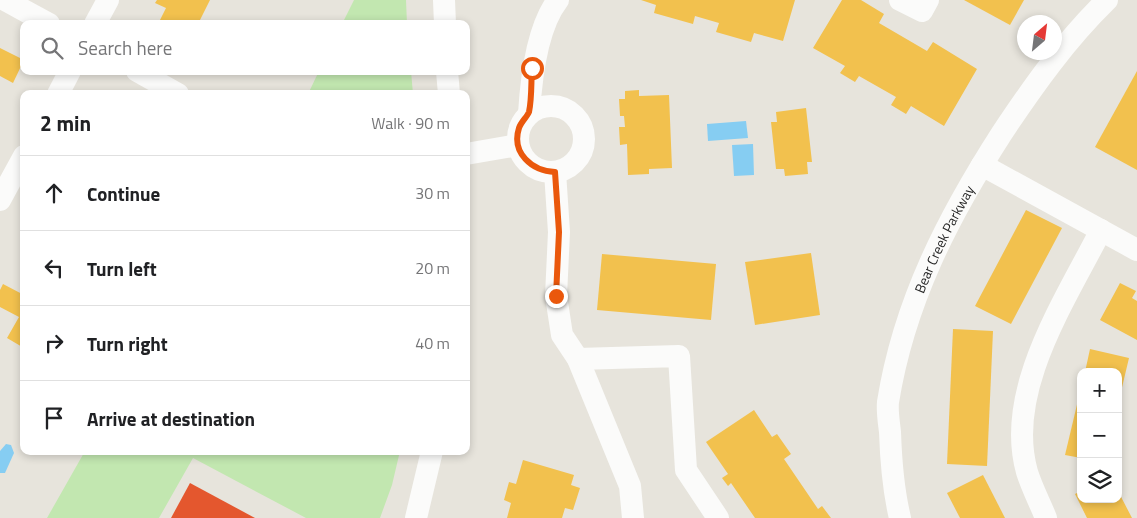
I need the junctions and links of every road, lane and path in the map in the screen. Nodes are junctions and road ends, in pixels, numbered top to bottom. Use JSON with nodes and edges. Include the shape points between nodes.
{"nodes":[{"id":1,"x":5,"y":0,"type":"edge"},
{"id":2,"x":108,"y":0,"type":"edge"},
{"id":3,"x":444,"y":0,"type":"edge"},
{"id":4,"x":558,"y":0,"type":"edge"},
{"id":5,"x":900,"y":0,"type":"edge"},
{"id":6,"x":928,"y":0,"type":"edge"},
{"id":7,"x":1107,"y":0,"type":"edge"},
{"id":8,"x":42,"y":20,"type":"edge"},
{"id":9,"x":98,"y":20,"type":"edge"},
{"id":10,"x":445,"y":20,"type":"edge"},
{"id":11,"x":68,"y":75,"type":"edge"},
{"id":12,"x":143,"y":75,"type":"edge"},
{"id":13,"x":447,"y":75,"type":"edge"},
{"id":14,"x":60,"y":90,"type":"edge"},
{"id":15,"x":171,"y":90,"type":"edge"},
{"id":16,"x":449,"y":90,"type":"edge"},
{"id":17,"x":529,"y":114,"type":"junction"},
{"id":18,"x":518,"y":145,"type":"junction"},
{"id":19,"x":470,"y":153,"type":"edge"},
{"id":20,"x":20,"y":163,"type":"edge"},
{"id":21,"x":982,"y":164,"type":"junction"},
{"id":22,"x":555,"y":172,"type":"junction"},
{"id":23,"x":0,"y":200,"type":"edge"},
{"id":24,"x":1101,"y":230,"type":"junction"},
{"id":25,"x":1137,"y":250,"type":"edge"},
{"id":26,"x":578,"y":359,"type":"junction"},
{"id":27,"x":431,"y":455,"type":"edge"},
{"id":28,"x":416,"y":518,"type":"edge"},
{"id":29,"x":633,"y":518,"type":"edge"},
{"id":30,"x":718,"y":518,"type":"edge"},
{"id":31,"x":900,"y":518,"type":"edge"},
{"id":32,"x":1046,"y":518,"type":"edge"}],
"edges":[{"from":1,"to":8,"type":"street"},
{"from":2,"to":9,"type":"street"},
{"from":3,"to":10,"type":"street"},
{"from":4,"to":17,"type":"street","via":[[551,9],[532,68]]},
{"from":5,"to":6,"type":"street","via":[[922,11]]},
{"from":7,"to":21,"type":"street","name":"Bear Creek Parkway","via":[[1037,80]]},
{"from":11,"to":14,"type":"street"},
{"from":12,"to":15,"type":"street"},
{"from":13,"to":16,"type":"street"},
{"from":17,"to":18,"type":"street","via":[[519,128]]},
{"from":17,"to":22,"type":"street","via":[[550,105],[571,112],[579,120],[584,142],[578,158],[566,169]]},
{"from":18,"to":19,"type":"street"},
{"from":18,"to":22,"type":"street","via":[[521,154],[535,168]]},
{"from":20,"to":23,"type":"street"},
{"from":21,"to":24,"type":"street"},
{"from":21,"to":31,"type":"street","name":"Bear Creek Parkway","via":[[946,225],[910,311],[903,339],[888,404],[892,485]]},
{"from":22,"to":26,"type":"street","via":[[559,232],[556,296],[562,335]]},
{"from":24,"to":25,"type":"street"},
{"from":24,"to":32,"type":"street","via":[[1029,379],[1022,439],[1027,472]]},
{"from":26,"to":29,"type":"street","via":[[630,486]]},
{"from":26,"to":30,"type":"street","via":[[679,356],[686,470]]},
{"from":27,"to":28,"type":"street"}]}
